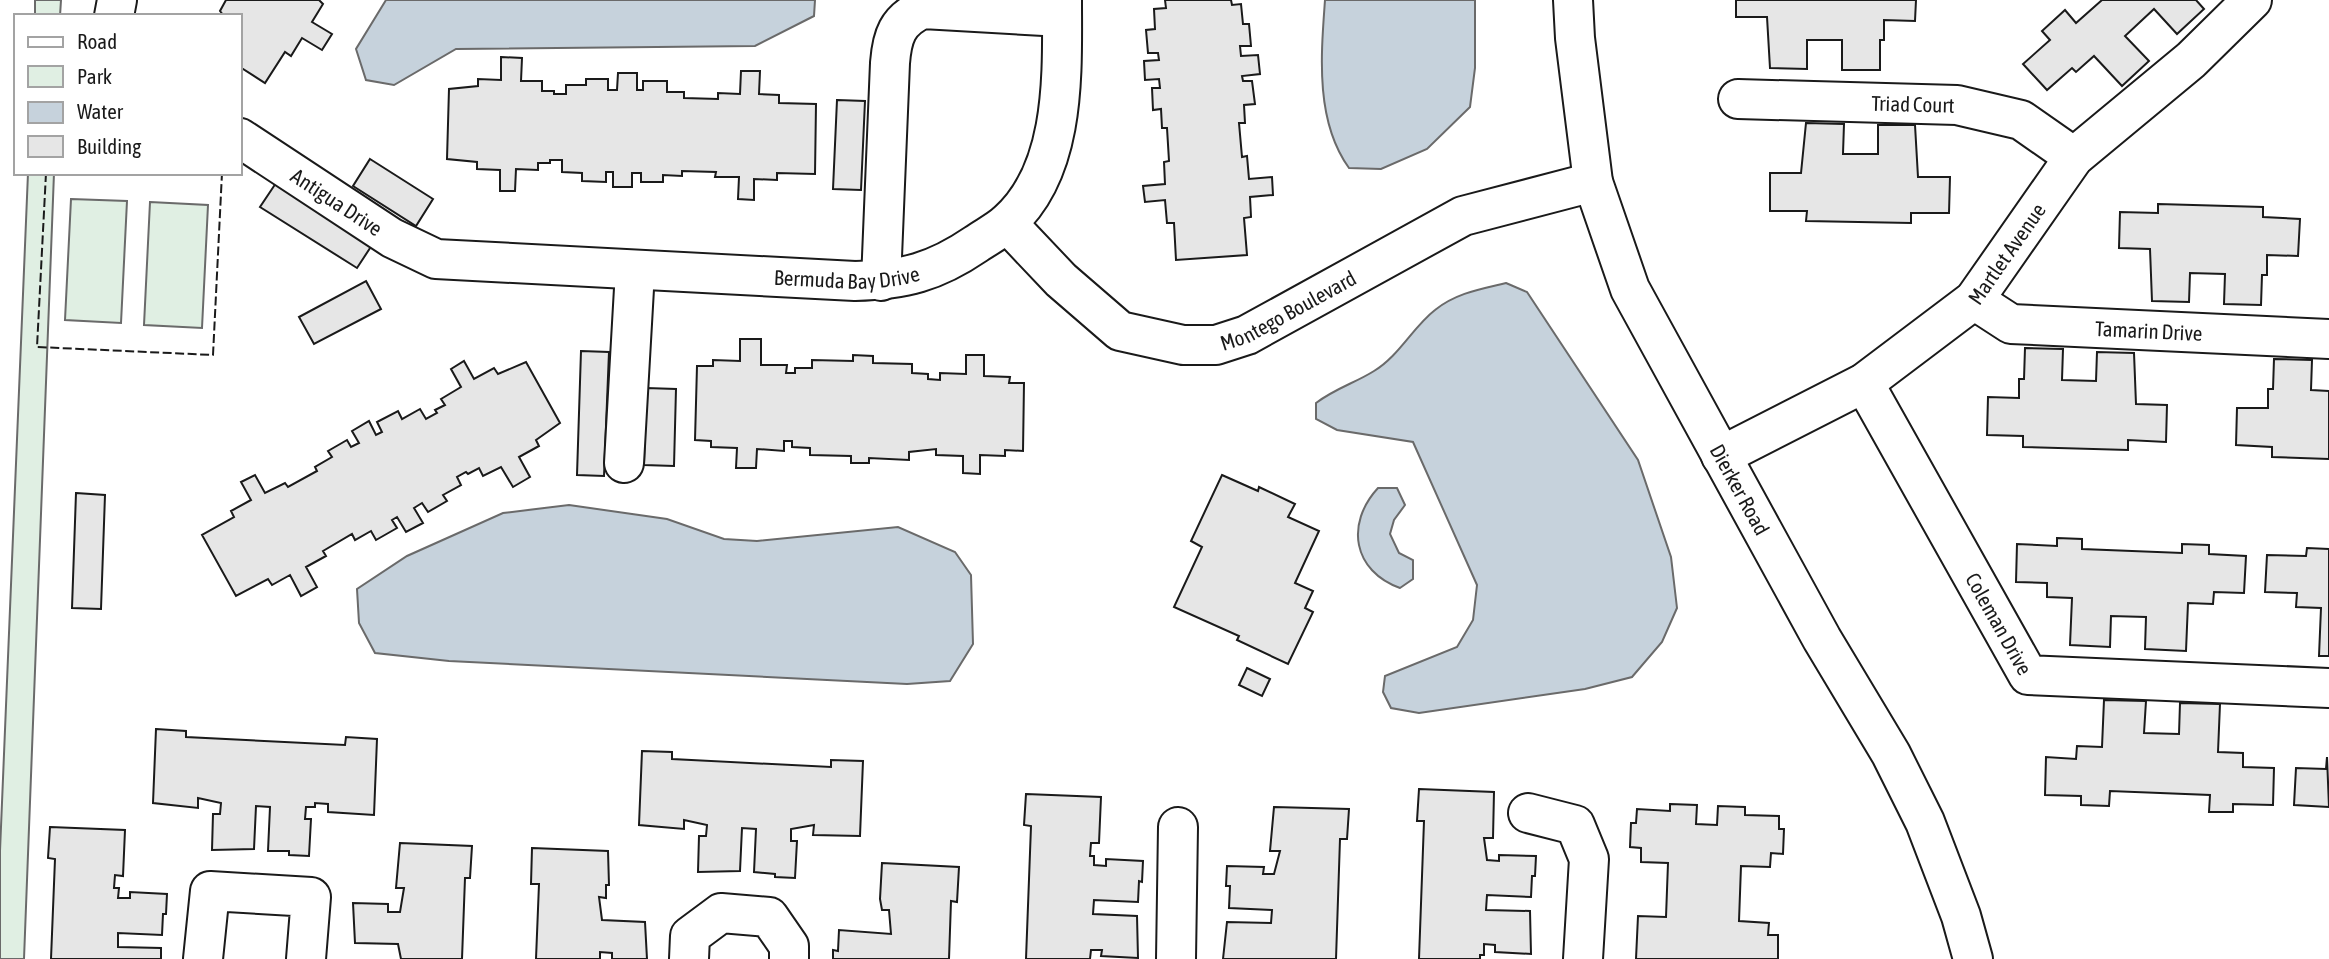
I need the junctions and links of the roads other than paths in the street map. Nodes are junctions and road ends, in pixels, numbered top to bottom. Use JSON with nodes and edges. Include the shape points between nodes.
{"nodes":[{"id":1,"x":1573,"y":0,"type":"edge"},
{"id":2,"x":2252,"y":0,"type":"edge"},
{"id":3,"x":1062,"y":8,"type":"edge"},
{"id":4,"x":1738,"y":99,"type":"dead end"},
{"id":5,"x":242,"y":139,"type":"edge"},
{"id":6,"x":2074,"y":157,"type":"junction"},
{"id":7,"x":1593,"y":182,"type":"junction"},
{"id":8,"x":1007,"y":223,"type":"junction"},
{"id":9,"x":436,"y":259,"type":"joint"},
{"id":10,"x":635,"y":271,"type":"junction"},
{"id":11,"x":881,"y":281,"type":"junction"},
{"id":12,"x":1974,"y":300,"type":"junction"},
{"id":13,"x":2329,"y":339,"type":"edge"},
{"id":14,"x":1864,"y":383,"type":"junction"},
{"id":15,"x":1721,"y":456,"type":"junction"},
{"id":16,"x":624,"y":463,"type":"dead end"},
{"id":17,"x":2329,"y":688,"type":"edge"},
{"id":18,"x":1528,"y":813,"type":"dead end"},
{"id":19,"x":1178,"y":827,"type":"dead end"},
{"id":20,"x":203,"y":959,"type":"edge"},
{"id":21,"x":306,"y":959,"type":"edge"},
{"id":22,"x":689,"y":959,"type":"edge"},
{"id":23,"x":789,"y":959,"type":"edge"},
{"id":24,"x":1176,"y":959,"type":"edge"},
{"id":25,"x":1583,"y":959,"type":"edge"},
{"id":26,"x":1973,"y":959,"type":"edge"}],
"edges":[{"from":1,"to":7,"type":"street","name":"Dierker Road"},
{"from":2,"to":6,"type":"street","name":"Martlet Avenue","via":[[2191,60]]},
{"from":3,"to":8,"type":"street","name":"Bermuda Bay Drive","via":[[1056,127],[1028,198]]},
{"from":3,"to":11,"type":"street","via":[[923,9],[900,23],[891,41]]},
{"from":4,"to":6,"type":"street","name":"Triad Court","via":[[1957,105],[2021,120]]},
{"from":5,"to":9,"type":"street","name":"Antigua Drive","via":[[392,238]]},
{"from":6,"to":12,"type":"street","name":"Martlet Avenue"},
{"from":7,"to":8,"type":"street","name":"Montego Boulevard","via":[[1463,216],[1247,335],[1216,345],[1174,343],[1120,331],[1061,280]]},
{"from":7,"to":15,"type":"street","name":"Dierker Road","via":[[1630,289]]},
{"from":8,"to":11,"type":"street","name":"Bermuda Bay Drive","via":[[953,260],[919,275]]},
{"from":9,"to":10,"type":"street","name":"Bermuda Bay Drive"},
{"from":10,"to":11,"type":"street","name":"Bermuda Bay Drive"},
{"from":10,"to":16,"type":"street"},
{"from":12,"to":13,"type":"street","name":"Tamarin Drive","via":[[2011,324]]},
{"from":12,"to":14,"type":"street","name":"Martlet Avenue"},
{"from":14,"to":15,"type":"street","name":"Martlet Avenue"},
{"from":14,"to":17,"type":"street","name":"Coleman Drive","via":[[2028,675]]},
{"from":15,"to":26,"type":"street","name":"Dierker Road","via":[[1908,788],[1957,905]]},
{"from":18,"to":25,"type":"street","via":[[1575,825],[1589,859]]},
{"from":19,"to":24,"type":"street"},
{"from":20,"to":21,"type":"street","via":[[210,891],[311,897]]},
{"from":22,"to":23,"type":"street","via":[[690,936],[721,913],[769,917],[789,946]]}]}
